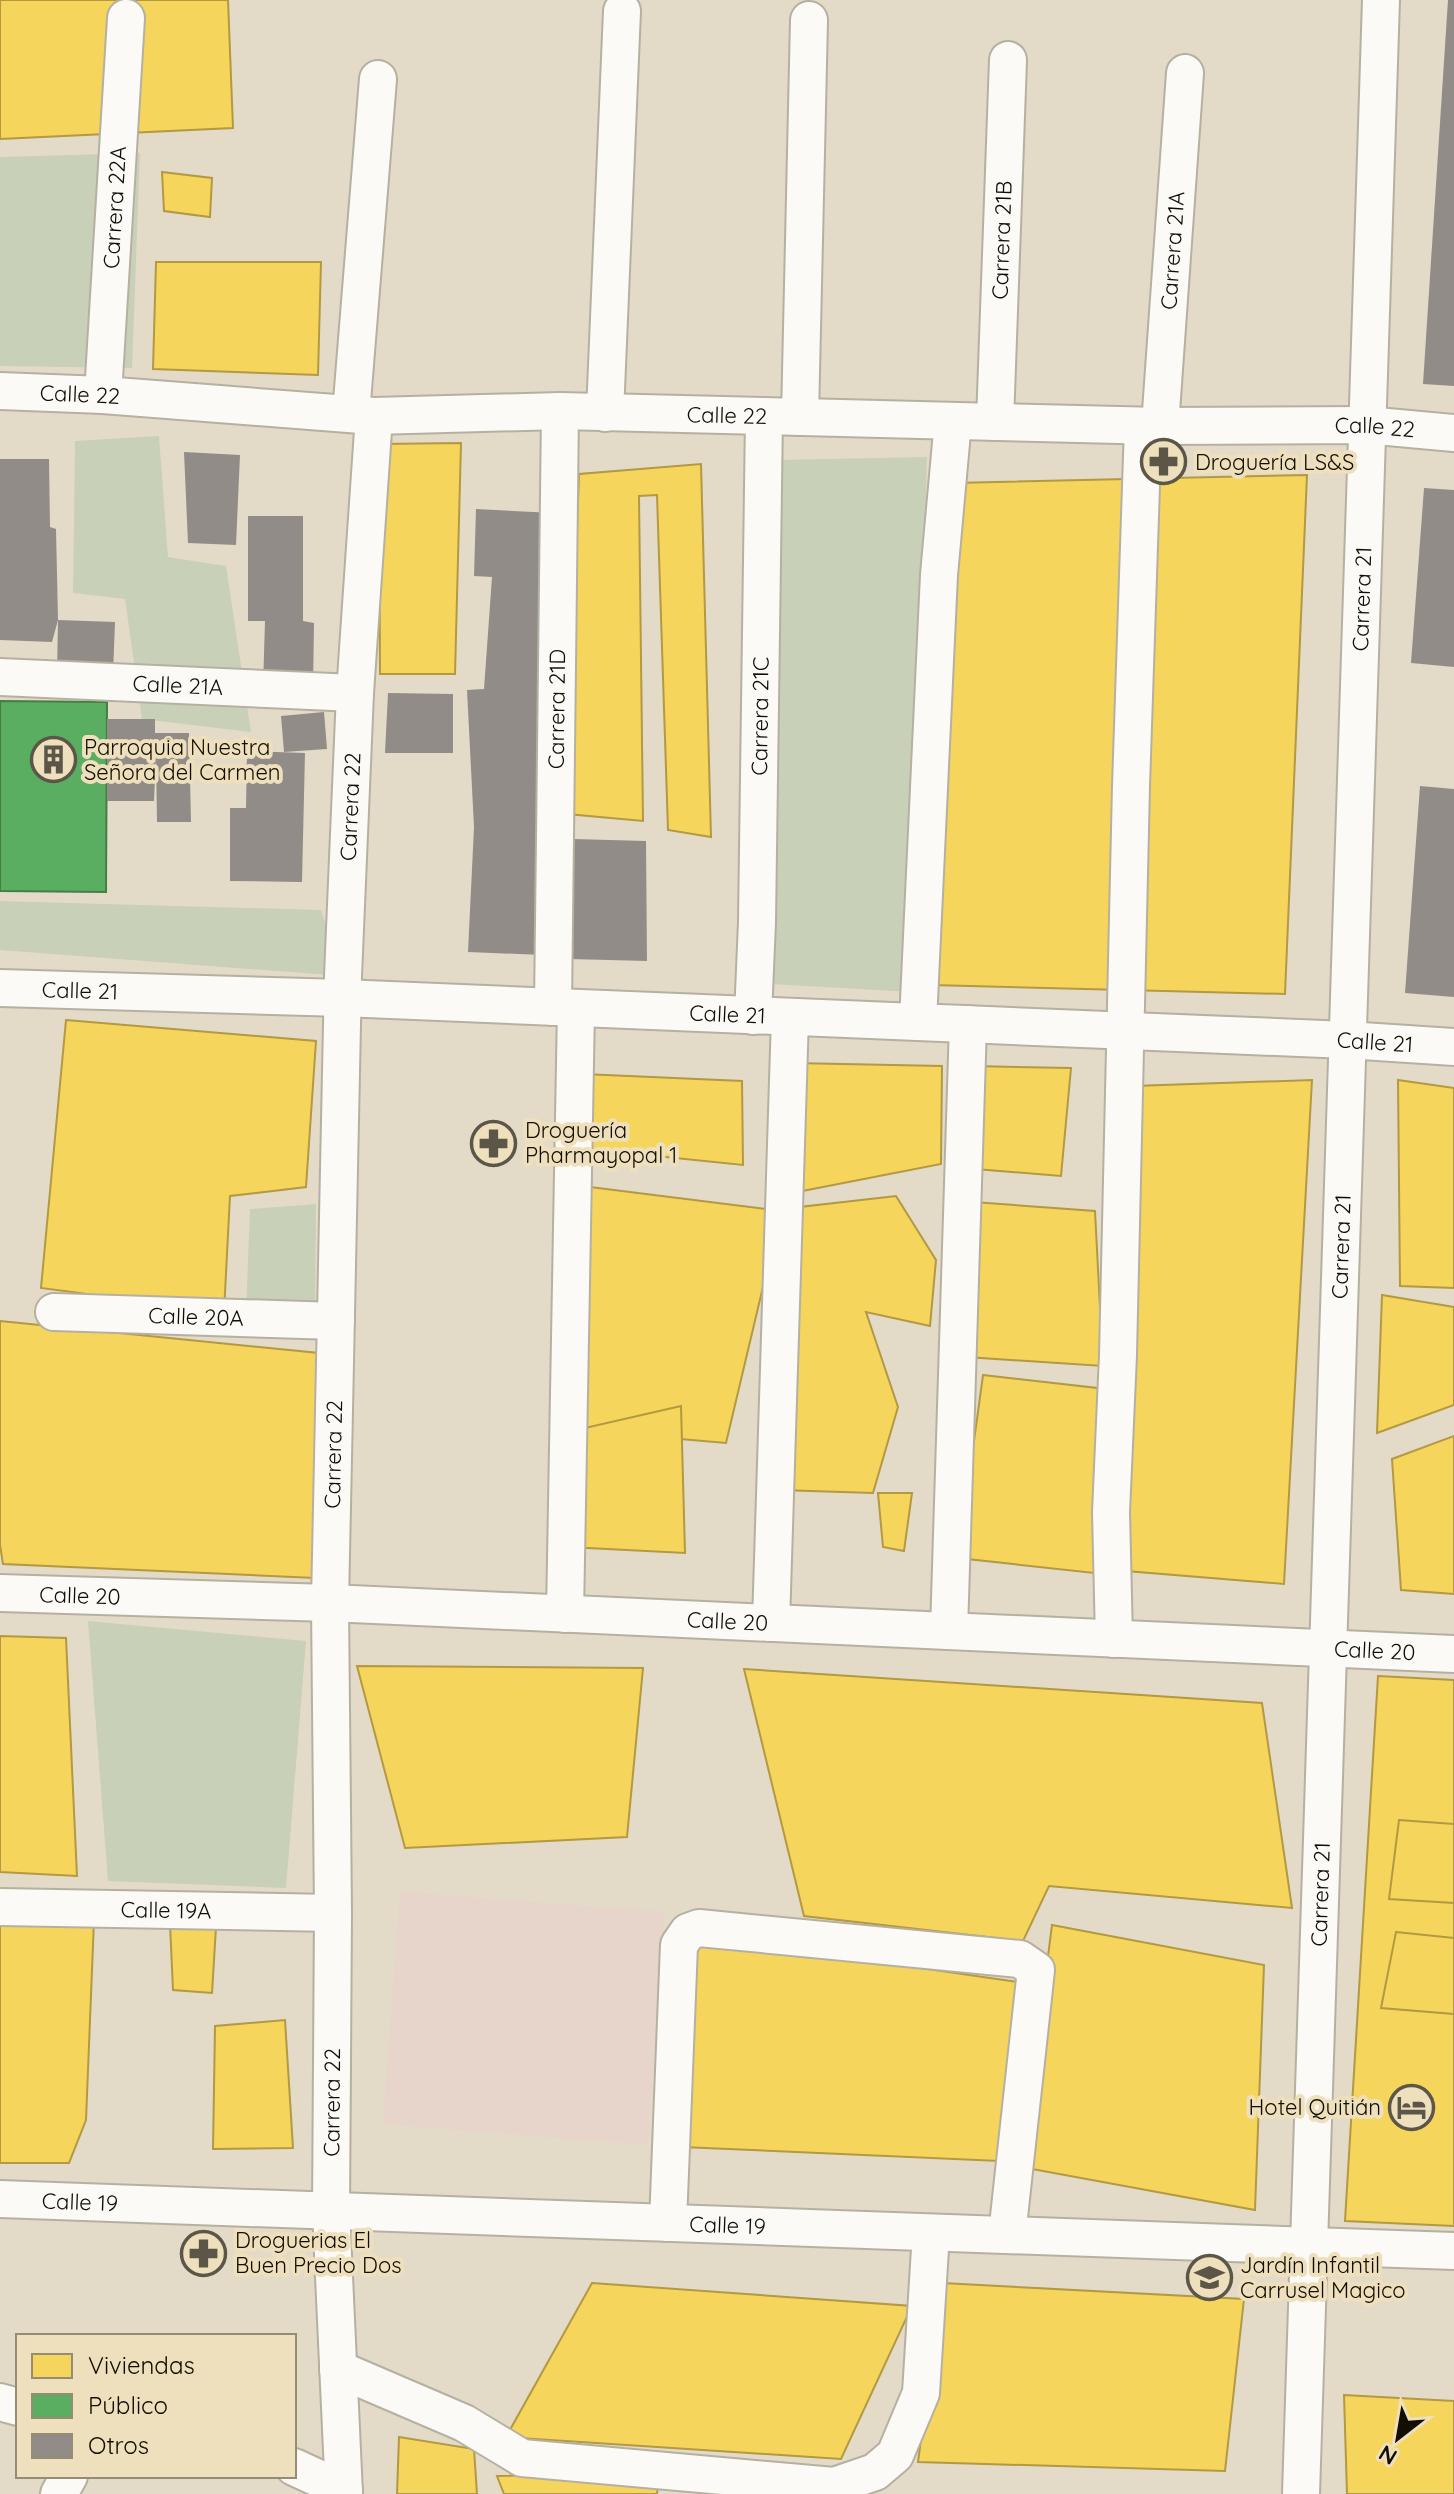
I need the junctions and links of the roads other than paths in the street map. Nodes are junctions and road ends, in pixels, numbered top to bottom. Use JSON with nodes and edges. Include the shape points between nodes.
{"nodes":[{"id":1,"x":1381,"y":0,"type":"edge"},
{"id":2,"x":622,"y":11,"type":"dead end"},
{"id":3,"x":126,"y":18,"type":"dead end"},
{"id":4,"x":809,"y":20,"type":"dead end"},
{"id":5,"x":1008,"y":60,"type":"dead end"},
{"id":6,"x":1185,"y":73,"type":"dead end"},
{"id":7,"x":378,"y":79,"type":"dead end"},
{"id":8,"x":0,"y":391,"type":"edge"},
{"id":9,"x":103,"y":395,"type":"junction"},
{"id":10,"x":560,"y":411,"type":"junction"},
{"id":11,"x":605,"y":413,"type":"junction"},
{"id":12,"x":362,"y":415,"type":"junction"},
{"id":13,"x":764,"y":416,"type":"junction"},
{"id":14,"x":800,"y":417,"type":"junction"},
{"id":15,"x":953,"y":421,"type":"junction"},
{"id":16,"x":995,"y":422,"type":"junction"},
{"id":17,"x":1366,"y":425,"type":"junction"},
{"id":18,"x":1152,"y":426,"type":"junction"},
{"id":19,"x":1454,"y":433,"type":"edge"},
{"id":20,"x":0,"y":677,"type":"edge"},
{"id":21,"x":355,"y":693,"type":"junction"},
{"id":22,"x":0,"y":988,"type":"edge"},
{"id":23,"x":342,"y":998,"type":"junction"},
{"id":24,"x":564,"y":1008,"type":"junction"},
{"id":25,"x":753,"y":1016,"type":"junction"},
{"id":26,"x":790,"y":1017,"type":"junction"},
{"id":27,"x":918,"y":1022,"type":"junction"},
{"id":28,"x":968,"y":1024,"type":"junction"},
{"id":29,"x":1126,"y":1031,"type":"junction"},
{"id":30,"x":1347,"y":1040,"type":"junction"},
{"id":31,"x":1454,"y":1047,"type":"edge"},
{"id":32,"x":54,"y":1312,"type":"dead end"},
{"id":33,"x":336,"y":1321,"type":"junction"},
{"id":34,"x":0,"y":1593,"type":"edge"},
{"id":35,"x":330,"y":1603,"type":"junction"},
{"id":36,"x":565,"y":1614,"type":"junction"},
{"id":37,"x":771,"y":1623,"type":"junction"},
{"id":38,"x":949,"y":1631,"type":"junction"},
{"id":39,"x":1114,"y":1639,"type":"junction"},
{"id":40,"x":1328,"y":1648,"type":"junction"},
{"id":41,"x":1454,"y":1654,"type":"edge"},
{"id":42,"x":0,"y":1907,"type":"edge"},
{"id":43,"x":333,"y":1913,"type":"junction"},
{"id":44,"x":0,"y":2199,"type":"edge"},
{"id":45,"x":331,"y":2211,"type":"junction"},
{"id":46,"x":668,"y":2223,"type":"junction"},
{"id":47,"x":931,"y":2233,"type":"junction"},
{"id":48,"x":1007,"y":2235,"type":"junction"},
{"id":49,"x":1309,"y":2246,"type":"junction"},
{"id":50,"x":1454,"y":2251,"type":"edge"},
{"id":51,"x":338,"y":2369,"type":"junction"},
{"id":52,"x":296,"y":2468,"type":"edge"},
{"id":53,"x":344,"y":2492,"type":"edge"},
{"id":54,"x":1301,"y":2494,"type":"edge"}],
"edges":[{"from":1,"to":17,"type":"street","name":"Carrera 21"},
{"from":2,"to":11,"type":"street"},
{"from":3,"to":9,"type":"street","name":"Carrera 22A"},
{"from":4,"to":14,"type":"street"},
{"from":5,"to":16,"type":"street","name":"Carrera 21B"},
{"from":6,"to":18,"type":"street","name":"Carrera 21A"},
{"from":7,"to":12,"type":"street","name":"Carrera 22"},
{"from":8,"to":9,"type":"street","name":"Calle 22"},
{"from":9,"to":12,"type":"street","name":"Calle 22"},
{"from":10,"to":11,"type":"street","name":"Calle 22"},
{"from":10,"to":12,"type":"street","name":"Calle 22"},
{"from":10,"to":24,"type":"street","name":"Carrera 21D"},
{"from":11,"to":13,"type":"street","name":"Calle 22"},
{"from":12,"to":21,"type":"street","name":"Carrera 22"},
{"from":13,"to":14,"type":"street","name":"Calle 22"},
{"from":13,"to":25,"type":"street","name":"Carrera 21C"},
{"from":14,"to":15,"type":"street","name":"Calle 22"},
{"from":15,"to":16,"type":"street","name":"Calle 22"},
{"from":15,"to":27,"type":"street","via":[[938,590]]},
{"from":16,"to":18,"type":"street","name":"Calle 22"},
{"from":17,"to":18,"type":"street","name":"Calle 22"},
{"from":17,"to":19,"type":"street","name":"Calle 22"},
{"from":17,"to":30,"type":"street","name":"Carrera 21"},
{"from":18,"to":29,"type":"street","name":"Carrera 21A","via":[[1131,786]]},
{"from":20,"to":21,"type":"street","name":"Calle 21A"},
{"from":21,"to":23,"type":"street","name":"Carrera 22"},
{"from":22,"to":23,"type":"street","name":"Calle 21"},
{"from":23,"to":24,"type":"street","name":"Calle 21"},
{"from":23,"to":33,"type":"street","name":"Carrera 22"},
{"from":24,"to":25,"type":"street","name":"Calle 21"},
{"from":24,"to":36,"type":"street","name":"Carrera 21D"},
{"from":25,"to":26,"type":"street","name":"Calle 21"},
{"from":26,"to":27,"type":"street","name":"Calle 21"},
{"from":26,"to":37,"type":"street"},
{"from":27,"to":28,"type":"street","name":"Calle 21"},
{"from":28,"to":29,"type":"street","name":"Calle 21"},
{"from":28,"to":38,"type":"street"},
{"from":29,"to":30,"type":"street","name":"Calle 21"},
{"from":29,"to":39,"type":"street","name":"Carrera 21A","via":[[1111,1512]]},
{"from":30,"to":31,"type":"street","name":"Calle 21"},
{"from":30,"to":40,"type":"street","name":"Carrera 21"},
{"from":32,"to":33,"type":"street","name":"Calle 20A"},
{"from":33,"to":35,"type":"street","name":"Carrera 22"},
{"from":34,"to":35,"type":"street","name":"Calle 20"},
{"from":35,"to":36,"type":"street","name":"Calle 20"},
{"from":35,"to":43,"type":"street","name":"Carrera 22"},
{"from":36,"to":37,"type":"street","name":"Calle 20"},
{"from":37,"to":38,"type":"street","name":"Calle 20"},
{"from":38,"to":39,"type":"street","name":"Calle 20"},
{"from":39,"to":40,"type":"street","name":"Calle 20"},
{"from":40,"to":41,"type":"street","name":"Calle 20"},
{"from":40,"to":49,"type":"street","name":"Carrera 21"},
{"from":42,"to":43,"type":"street","name":"Calle 19A"},
{"from":43,"to":45,"type":"street","name":"Carrera 22"},
{"from":44,"to":45,"type":"street","name":"Calle 19"},
{"from":45,"to":46,"type":"street","name":"Calle 19"},
{"from":45,"to":51,"type":"street","name":"Carrera 22"},
{"from":46,"to":47,"type":"street","name":"Calle 19"},
{"from":46,"to":48,"type":"street","via":[[679,1945],[688,1932],[699,1928],[1020,1959],[1031,1965],[1036,1970]]},
{"from":47,"to":48,"type":"street","name":"Calle 19"},
{"from":47,"to":51,"type":"street","via":[[921,2393],[895,2455],[875,2472],[834,2486],[522,2458],[464,2423]]},
{"from":48,"to":49,"type":"street","name":"Calle 19"},
{"from":49,"to":50,"type":"street","name":"Calle 19"},
{"from":49,"to":54,"type":"street","name":"Carrera 21"},
{"from":51,"to":53,"type":"street","name":"Carrera 22"},
{"from":52,"to":53,"type":"street"}]}
